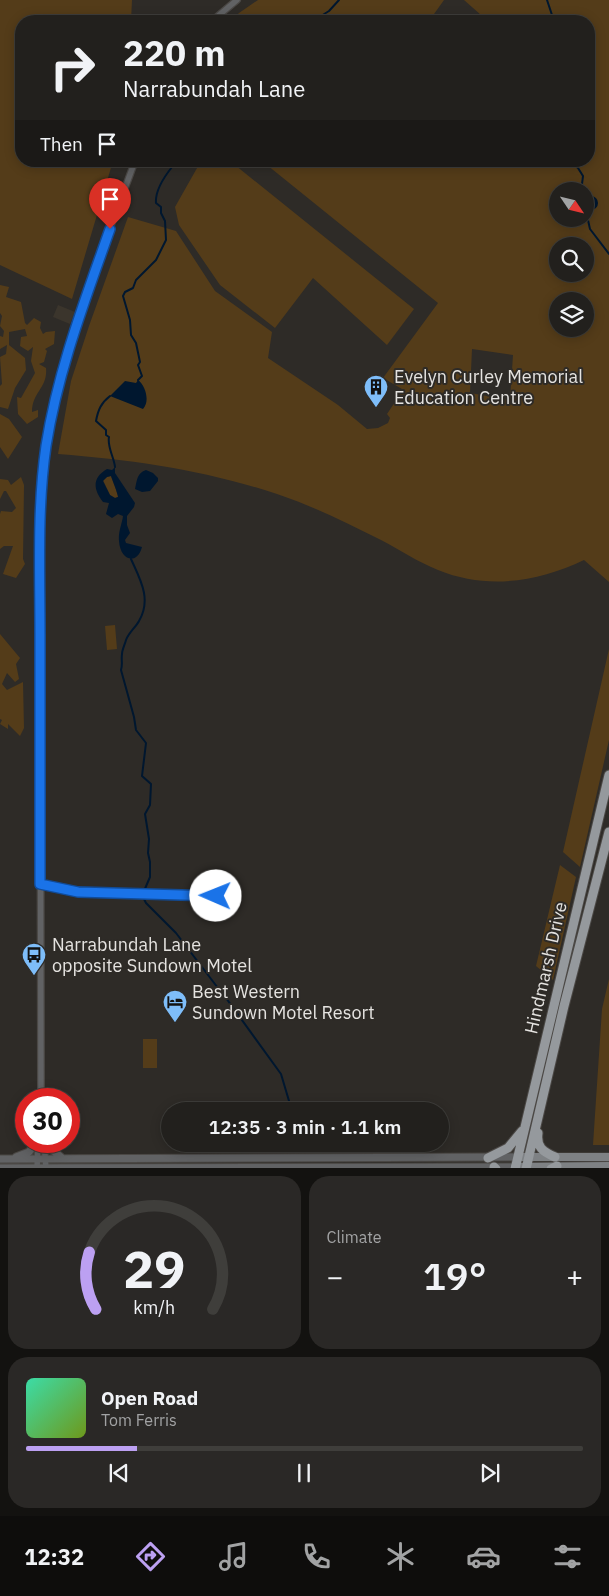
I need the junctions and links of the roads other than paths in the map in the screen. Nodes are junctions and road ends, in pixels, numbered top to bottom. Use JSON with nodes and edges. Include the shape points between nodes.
{"nodes":[{"id":1,"x":237,"y":0,"type":"edge"},
{"id":2,"x":219,"y":15,"type":"edge"},
{"id":3,"x":133,"y":167,"type":"edge"},
{"id":4,"x":609,"y":775,"type":"edge"},
{"id":5,"x":609,"y":832,"type":"edge"},
{"id":6,"x":584,"y":878,"type":"junction"},
{"id":7,"x":596,"y":880,"type":"junction"},
{"id":8,"x":40,"y":884,"type":"junction"},
{"id":9,"x":216,"y":896,"type":"dead end"},
{"id":10,"x":41,"y":1088,"type":"edge"},
{"id":11,"x":542,"y":1101,"type":"junction"},
{"id":12,"x":526,"y":1123,"type":"junction"},
{"id":13,"x":26,"y":1153,"type":"edge"},
{"id":14,"x":42,"y":1153,"type":"edge"},
{"id":15,"x":55,"y":1153,"type":"edge"},
{"id":16,"x":518,"y":1157,"type":"junction"},
{"id":17,"x":529,"y":1157,"type":"junction"},
{"id":18,"x":609,"y":1157,"type":"edge"},
{"id":19,"x":13,"y":1158,"type":"junction"},
{"id":20,"x":62,"y":1158,"type":"junction"},
{"id":21,"x":391,"y":1158,"type":"junction"},
{"id":22,"x":407,"y":1158,"type":"junction"},
{"id":23,"x":488,"y":1158,"type":"junction"},
{"id":24,"x":0,"y":1159,"type":"edge"},
{"id":25,"x":42,"y":1159,"type":"junction"},
{"id":26,"x":554,"y":1164,"type":"edge"},
{"id":27,"x":609,"y":1166,"type":"edge"},
{"id":28,"x":391,"y":1167,"type":"junction"},
{"id":29,"x":0,"y":1168,"type":"edge"},
{"id":30,"x":6,"y":1168,"type":"edge"},
{"id":31,"x":37,"y":1168,"type":"edge"},
{"id":32,"x":46,"y":1168,"type":"edge"},
{"id":33,"x":66,"y":1168,"type":"edge"},
{"id":34,"x":407,"y":1168,"type":"edge"},
{"id":35,"x":495,"y":1168,"type":"edge"},
{"id":36,"x":515,"y":1168,"type":"edge"},
{"id":37,"x":527,"y":1168,"type":"edge"}],
"edges":[{"from":1,"to":2,"type":"street"},
{"from":3,"to":8,"type":"street","via":[[70,346],[46,446],[40,541]]},
{"from":4,"to":6,"type":"main road","name":"Hindmarsh Drive"},
{"from":5,"to":7,"type":"main road","name":"Hindmarsh Drive"},
{"from":6,"to":7,"type":"main road"},
{"from":6,"to":12,"type":"main road","name":"Hindmarsh Drive"},
{"from":7,"to":11,"type":"main road","name":"Hindmarsh Drive"},
{"from":8,"to":9,"type":"street","via":[[78,892]]},
{"from":8,"to":10,"type":"street"},
{"from":11,"to":17,"type":"main road","name":"Hindmarsh Drive"},
{"from":11,"to":26,"type":"main road","via":[[537,1142]]},
{"from":12,"to":16,"type":"main road","name":"Hindmarsh Drive"},
{"from":12,"to":23,"type":"main road","via":[[512,1144]]},
{"from":13,"to":19,"type":"street"},
{"from":14,"to":25,"type":"street"},
{"from":15,"to":20,"type":"street"},
{"from":16,"to":17,"type":"main road"},
{"from":16,"to":23,"type":"street"},
{"from":16,"to":36,"type":"main road","name":"Hindmarsh Drive"},
{"from":17,"to":26,"type":"main road"},
{"from":17,"to":37,"type":"main road","name":"Hindmarsh Drive"},
{"from":18,"to":26,"type":"main road"},
{"from":19,"to":24,"type":"street"},
{"from":19,"to":25,"type":"street"},
{"from":20,"to":21,"type":"street"},
{"from":20,"to":25,"type":"street"},
{"from":21,"to":22,"type":"street"},
{"from":21,"to":28,"type":"street"},
{"from":22,"to":23,"type":"street"},
{"from":22,"to":34,"type":"street"},
{"from":25,"to":31,"type":"street"},
{"from":25,"to":32,"type":"street"},
{"from":26,"to":27,"type":"main road"},
{"from":26,"to":37,"type":"main road"},
{"from":28,"to":33,"type":"street"},
{"from":28,"to":34,"type":"street"},
{"from":29,"to":30,"type":"street"},
{"from":30,"to":31,"type":"street"},
{"from":31,"to":32,"type":"street"},
{"from":32,"to":33,"type":"street"},
{"from":34,"to":35,"type":"street"},
{"from":35,"to":36,"type":"street"},
{"from":36,"to":37,"type":"main road"}]}
